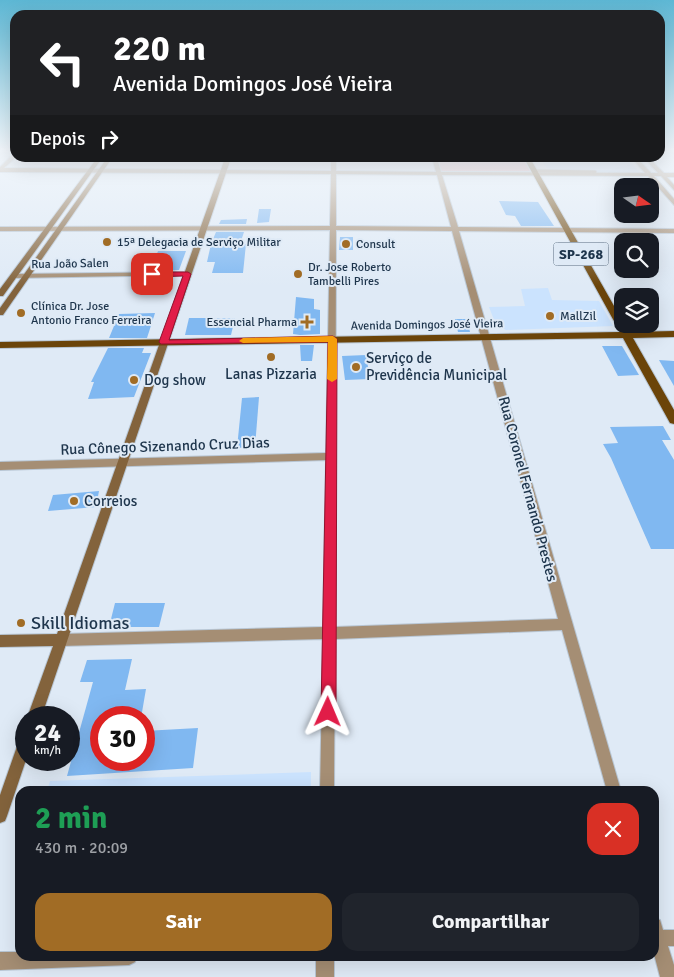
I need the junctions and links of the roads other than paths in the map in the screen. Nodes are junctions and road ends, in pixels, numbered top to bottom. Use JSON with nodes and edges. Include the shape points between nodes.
{"nodes":[{"id":1,"x":71,"y":196,"type":"edge"},
{"id":2,"x":82,"y":196,"type":"edge"},
{"id":3,"x":214,"y":196,"type":"edge"},
{"id":4,"x":334,"y":196,"type":"edge"},
{"id":5,"x":447,"y":196,"type":"edge"},
{"id":6,"x":548,"y":196,"type":"edge"},
{"id":7,"x":67,"y":201,"type":"junction"},
{"id":8,"x":78,"y":201,"type":"junction"},
{"id":9,"x":47,"y":228,"type":"junction"},
{"id":10,"x":203,"y":228,"type":"junction"},
{"id":11,"x":334,"y":228,"type":"junction"},
{"id":12,"x":0,"y":229,"type":"edge"},
{"id":13,"x":59,"y":229,"type":"junction"},
{"id":14,"x":456,"y":229,"type":"junction"},
{"id":15,"x":568,"y":230,"type":"junction"},
{"id":16,"x":674,"y":231,"type":"edge"},
{"id":17,"x":188,"y":274,"type":"junction"},
{"id":18,"x":13,"y":276,"type":"junction"},
{"id":19,"x":26,"y":276,"type":"junction"},
{"id":20,"x":0,"y":294,"type":"edge"},
{"id":21,"x":0,"y":313,"type":"edge"},
{"id":22,"x":626,"y":334,"type":"junction"},
{"id":23,"x":674,"y":334,"type":"edge"},
{"id":24,"x":486,"y":336,"type":"junction"},
{"id":25,"x":333,"y":339,"type":"junction"},
{"id":26,"x":164,"y":342,"type":"junction"},
{"id":27,"x":0,"y":344,"type":"edge"},
{"id":28,"x":674,"y":420,"type":"edge"},
{"id":29,"x":331,"y":456,"type":"junction"},
{"id":30,"x":122,"y":462,"type":"junction"},
{"id":31,"x":0,"y":466,"type":"edge"},
{"id":32,"x":566,"y":624,"type":"junction"},
{"id":33,"x":329,"y":633,"type":"junction"},
{"id":34,"x":61,"y":640,"type":"junction"},
{"id":35,"x":0,"y":641,"type":"edge"},
{"id":36,"x":38,"y":706,"type":"edge"},
{"id":37,"x":15,"y":771,"type":"edge"},
{"id":38,"x":327,"y":786,"type":"edge"},
{"id":39,"x":613,"y":786,"type":"edge"},
{"id":40,"x":0,"y":816,"type":"edge"},
{"id":41,"x":660,"y":935,"type":"edge"},
{"id":42,"x":0,"y":960,"type":"edge"},
{"id":43,"x":15,"y":960,"type":"edge"},
{"id":44,"x":325,"y":961,"type":"edge"},
{"id":45,"x":325,"y":977,"type":"edge"},
{"id":46,"x":669,"y":977,"type":"edge"}],
"edges":[{"from":1,"to":7,"type":"main road"},
{"from":2,"to":8,"type":"main road"},
{"from":3,"to":10,"type":"main road"},
{"from":4,"to":11,"type":"street"},
{"from":5,"to":14,"type":"street","name":"Rua Coronel Fernando Prestes"},
{"from":6,"to":15,"type":"main road","number":"SP-268"},
{"from":7,"to":8,"type":"main road"},
{"from":7,"to":9,"type":"main road"},
{"from":8,"to":13,"type":"main road"},
{"from":9,"to":12,"type":"street"},
{"from":9,"to":13,"type":"street"},
{"from":9,"to":18,"type":"main road"},
{"from":10,"to":11,"type":"street"},
{"from":10,"to":13,"type":"street"},
{"from":10,"to":17,"type":"main road"},
{"from":11,"to":14,"type":"street"},
{"from":11,"to":25,"type":"street"},
{"from":13,"to":19,"type":"main road"},
{"from":14,"to":15,"type":"street"},
{"from":14,"to":24,"type":"street","name":"Rua Coronel Fernando Prestes"},
{"from":15,"to":16,"type":"street"},
{"from":15,"to":22,"type":"main road","number":"SP-268"},
{"from":17,"to":19,"type":"street","name":"Rua João Salen"},
{"from":17,"to":26,"type":"main road"},
{"from":18,"to":19,"type":"street","name":"Rua João Salen"},
{"from":18,"to":20,"type":"main road"},
{"from":19,"to":21,"type":"main road"},
{"from":22,"to":23,"type":"main road","name":"Avenida Domingos José Vieira"},
{"from":22,"to":24,"type":"main road","name":"Avenida Domingos José Vieira"},
{"from":22,"to":28,"type":"main road","number":"SP-268"},
{"from":24,"to":25,"type":"main road","name":"Avenida Domingos José Vieira"},
{"from":24,"to":32,"type":"street","name":"Rua Coronel Fernando Prestes"},
{"from":25,"to":26,"type":"main road","name":"Avenida Domingos José Vieira"},
{"from":25,"to":29,"type":"street"},
{"from":26,"to":27,"type":"main road","name":"Avenida Domingos José Vieira"},
{"from":26,"to":30,"type":"main road"},
{"from":29,"to":30,"type":"street","name":"Rua Cônego Sizenando Cruz Dias"},
{"from":29,"to":33,"type":"street"},
{"from":30,"to":31,"type":"street","name":"Rua Cônego Sizenando Cruz Dias"},
{"from":30,"to":34,"type":"main road"},
{"from":32,"to":33,"type":"street"},
{"from":32,"to":39,"type":"street","name":"Rua Coronel Fernando Prestes"},
{"from":33,"to":34,"type":"street"},
{"from":33,"to":38,"type":"street"},
{"from":34,"to":35,"type":"main road"},
{"from":34,"to":36,"type":"main road"},
{"from":37,"to":40,"type":"main road"},
{"from":41,"to":46,"type":"street"},
{"from":42,"to":43,"type":"street"},
{"from":44,"to":45,"type":"street"}]}
